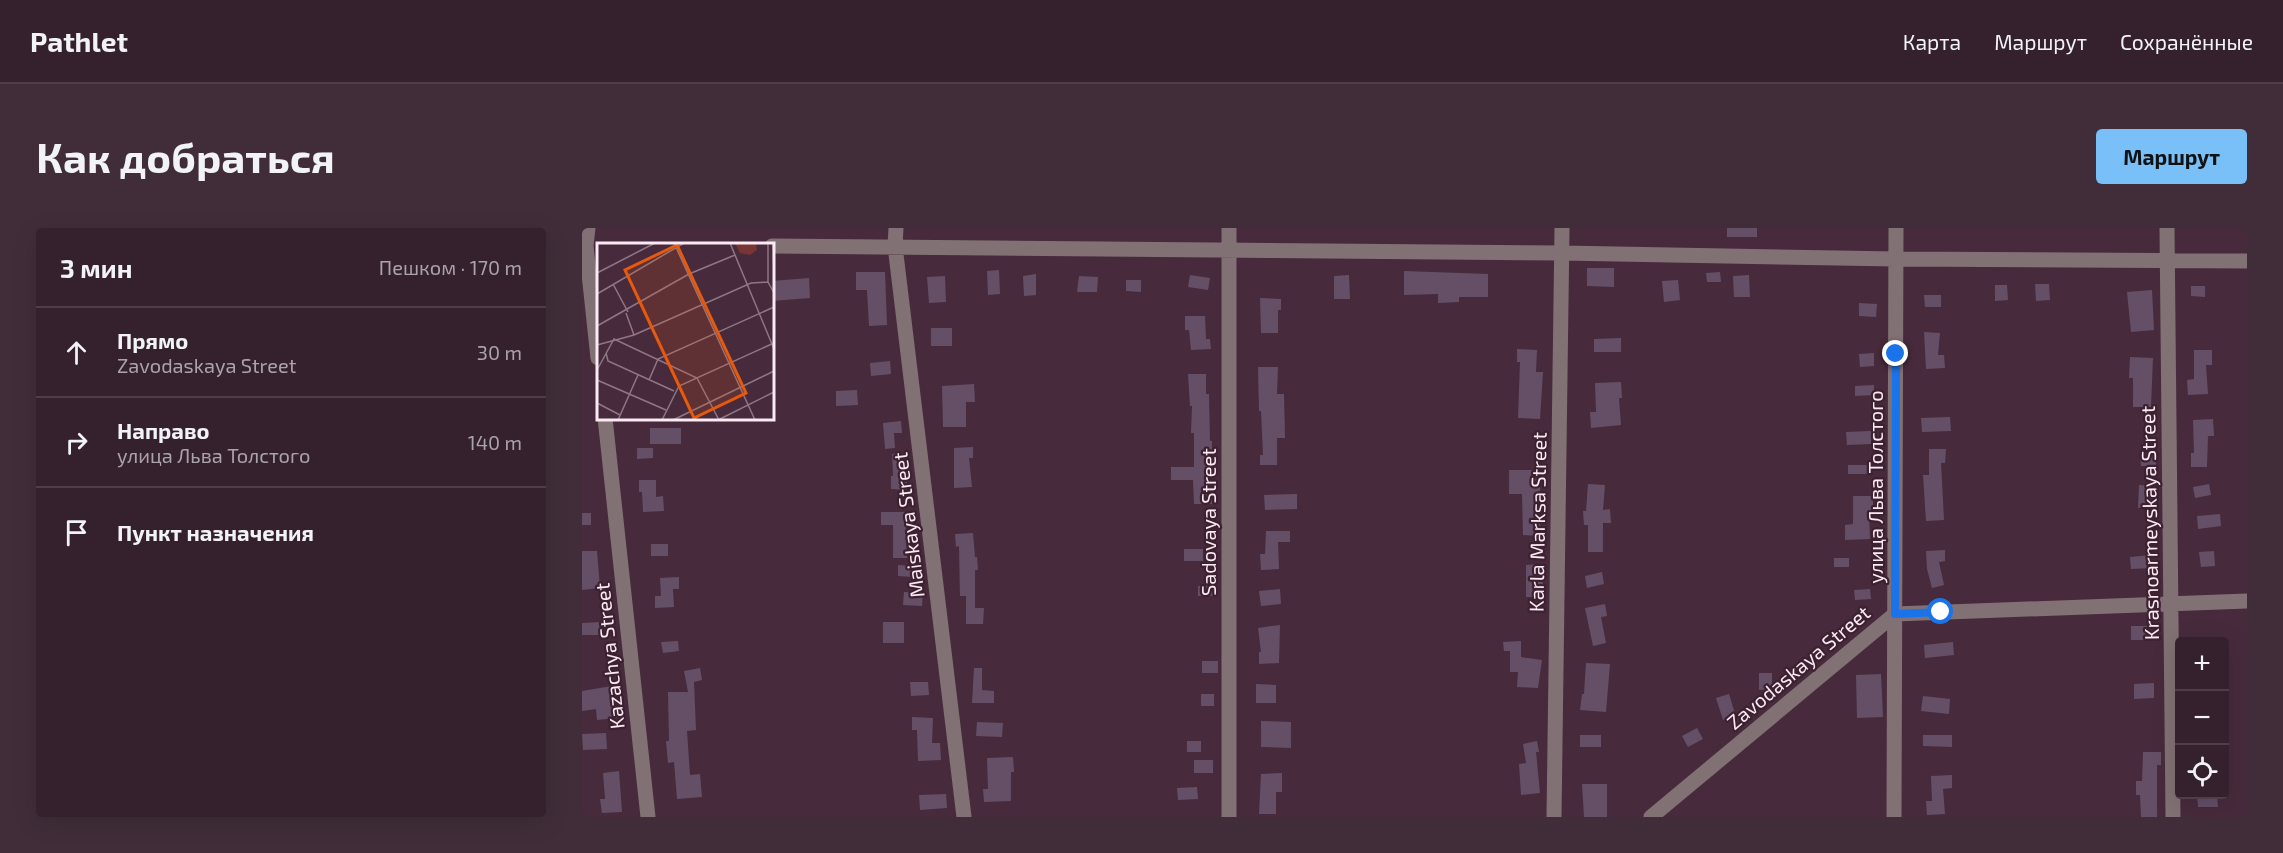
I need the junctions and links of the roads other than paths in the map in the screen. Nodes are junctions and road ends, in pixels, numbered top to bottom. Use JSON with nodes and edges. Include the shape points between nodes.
{"nodes":[{"id":1,"x":588,"y":228,"type":"edge"},
{"id":2,"x":896,"y":228,"type":"edge"},
{"id":3,"x":1230,"y":228,"type":"edge"},
{"id":4,"x":1562,"y":228,"type":"edge"},
{"id":5,"x":1896,"y":228,"type":"edge"},
{"id":6,"x":2167,"y":228,"type":"edge"},
{"id":7,"x":589,"y":246,"type":"edge"},
{"id":8,"x":774,"y":246,"type":"edge"},
{"id":9,"x":895,"y":246,"type":"junction"},
{"id":10,"x":1229,"y":252,"type":"junction"},
{"id":11,"x":1562,"y":253,"type":"junction"},
{"id":12,"x":1896,"y":259,"type":"junction"},
{"id":13,"x":2167,"y":260,"type":"junction"},
{"id":14,"x":2247,"y":261,"type":"edge"},
{"id":15,"x":597,"y":346,"type":"edge"},
{"id":16,"x":605,"y":420,"type":"edge"},
{"id":17,"x":2247,"y":601,"type":"edge"},
{"id":18,"x":2171,"y":603,"type":"junction"},
{"id":19,"x":1895,"y":614,"type":"junction"},
{"id":20,"x":648,"y":817,"type":"edge"},
{"id":21,"x":964,"y":817,"type":"edge"},
{"id":22,"x":1229,"y":817,"type":"edge"},
{"id":23,"x":1554,"y":817,"type":"edge"},
{"id":24,"x":1651,"y":817,"type":"edge"},
{"id":25,"x":1894,"y":817,"type":"edge"},
{"id":26,"x":2173,"y":817,"type":"edge"}],
"edges":[{"from":1,"to":7,"type":"street"},
{"from":2,"to":9,"type":"street","name":"Maiskaya Street"},
{"from":3,"to":10,"type":"street","name":"Sadovaya Street"},
{"from":4,"to":11,"type":"street","name":"Karla Marksa Street"},
{"from":5,"to":12,"type":"street","name":"улица Льва Толстого"},
{"from":6,"to":13,"type":"street","name":"Krasnoarmeyskaya Street"},
{"from":7,"to":15,"type":"street"},
{"from":8,"to":9,"type":"street"},
{"from":9,"to":10,"type":"street"},
{"from":9,"to":21,"type":"street","name":"Maiskaya Street"},
{"from":10,"to":11,"type":"street"},
{"from":10,"to":22,"type":"street","name":"Sadovaya Street"},
{"from":11,"to":12,"type":"street"},
{"from":11,"to":23,"type":"street","name":"Karla Marksa Street"},
{"from":12,"to":13,"type":"street"},
{"from":12,"to":19,"type":"street","name":"улица Льва Толстого"},
{"from":13,"to":14,"type":"street"},
{"from":13,"to":18,"type":"street","name":"Krasnoarmeyskaya Street"},
{"from":16,"to":20,"type":"street","name":"Kazachya Street"},
{"from":17,"to":18,"type":"street","name":"Zavodaskaya Street"},
{"from":18,"to":19,"type":"street","name":"Zavodaskaya Street"},
{"from":18,"to":26,"type":"street","name":"Krasnoarmeyskaya Street"},
{"from":19,"to":24,"type":"street","name":"Zavodaskaya Street"},
{"from":19,"to":25,"type":"street","name":"улица Льва Толстого"}]}
